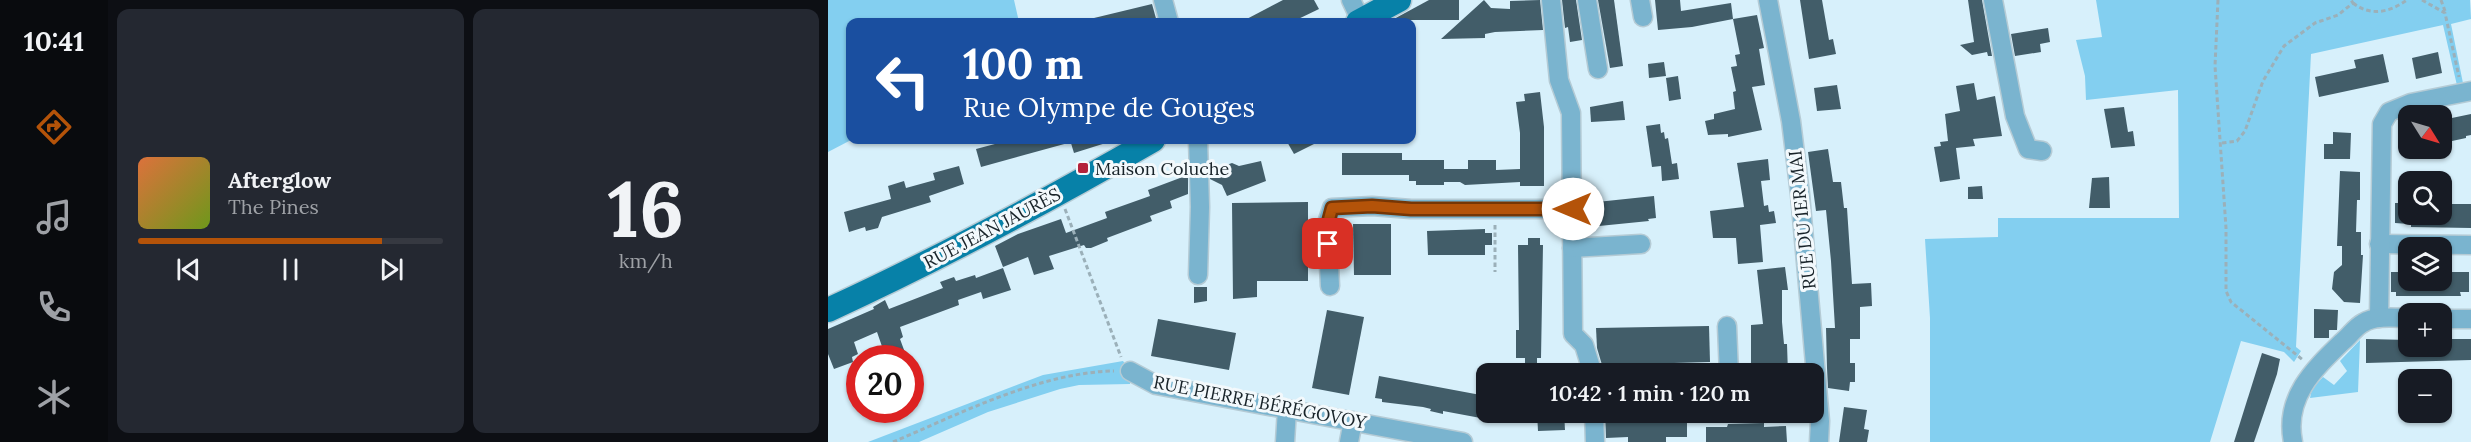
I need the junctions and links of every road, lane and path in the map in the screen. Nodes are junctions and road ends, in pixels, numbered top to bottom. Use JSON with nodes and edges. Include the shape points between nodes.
{"nodes":[{"id":1,"x":1163,"y":0,"type":"edge"},
{"id":2,"x":1399,"y":0,"type":"edge"},
{"id":3,"x":1551,"y":0,"type":"edge"},
{"id":4,"x":1587,"y":0,"type":"edge"},
{"id":5,"x":1768,"y":0,"type":"edge"},
{"id":6,"x":1993,"y":0,"type":"edge"},
{"id":7,"x":2218,"y":0,"type":"edge"},
{"id":8,"x":2407,"y":0,"type":"edge"},
{"id":9,"x":2422,"y":0,"type":"edge"},
{"id":10,"x":2441,"y":0,"type":"edge"},
{"id":11,"x":2352,"y":2,"type":"edge"},
{"id":12,"x":2445,"y":13,"type":"junction"},
{"id":13,"x":1357,"y":14,"type":"edge"},
{"id":14,"x":1168,"y":18,"type":"edge"},
{"id":15,"x":1598,"y":69,"type":"dead end"},
{"id":16,"x":2466,"y":92,"type":"edge"},
{"id":17,"x":2222,"y":143,"type":"junction"},
{"id":18,"x":1146,"y":144,"type":"edge"},
{"id":19,"x":1198,"y":144,"type":"edge"},
{"id":20,"x":2042,"y":151,"type":"dead end"},
{"id":21,"x":1059,"y":194,"type":"junction"},
{"id":22,"x":1493,"y":209,"type":"junction"},
{"id":23,"x":1573,"y":209,"type":"junction"},
{"id":24,"x":1641,"y":244,"type":"dead end"},
{"id":25,"x":2379,"y":244,"type":"junction"},
{"id":26,"x":2471,"y":245,"type":"edge"},
{"id":27,"x":1572,"y":248,"type":"junction"},
{"id":28,"x":1495,"y":272,"type":"dead end"},
{"id":29,"x":1198,"y":275,"type":"dead end"},
{"id":30,"x":1330,"y":286,"type":"dead end"},
{"id":31,"x":828,"y":310,"type":"edge"},
{"id":32,"x":2379,"y":318,"type":"junction"},
{"id":33,"x":2398,"y":318,"type":"edge"},
{"id":34,"x":2452,"y":319,"type":"edge"},
{"id":35,"x":2471,"y":319,"type":"edge"},
{"id":36,"x":1727,"y":326,"type":"dead end"},
{"id":37,"x":1590,"y":363,"type":"edge"},
{"id":38,"x":1729,"y":363,"type":"edge"},
{"id":39,"x":2314,"y":369,"type":"junction"},
{"id":40,"x":1130,"y":371,"type":"junction"},
{"id":41,"x":1287,"y":409,"type":"junction"},
{"id":42,"x":1353,"y":421,"type":"junction"},
{"id":43,"x":1594,"y":423,"type":"edge"},
{"id":44,"x":2289,"y":438,"type":"edge"},
{"id":45,"x":893,"y":442,"type":"edge"},
{"id":46,"x":1285,"y":442,"type":"edge"},
{"id":47,"x":1349,"y":442,"type":"edge"},
{"id":48,"x":1463,"y":442,"type":"edge"},
{"id":49,"x":1594,"y":442,"type":"edge"},
{"id":50,"x":1819,"y":442,"type":"edge"}],
"edges":[{"from":1,"to":14,"type":"street"},
{"from":2,"to":13,"type":"main road"},
{"from":3,"to":23,"type":"street","via":[[1559,80],[1571,113]]},
{"from":4,"to":15,"type":"street"},
{"from":5,"to":50,"type":"street","name":"RUE DU 1ER MAI","via":[[1791,121],[1800,194]]},
{"from":6,"to":20,"type":"street","via":[[2015,116],[2028,149]]},
{"from":7,"to":17,"type":"path","via":[[2215,66]]},
{"from":8,"to":11,"type":"path","via":[[2392,10],[2378,12],[2359,8]]},
{"from":9,"to":12,"type":"path"},
{"from":10,"to":12,"type":"path"},
{"from":11,"to":17,"type":"path","via":[[2338,15],[2315,23],[2284,46],[2263,81],[2245,130],[2237,141]]},
{"from":12,"to":16,"type":"path"},
{"from":16,"to":25,"type":"street","via":[[2411,103],[2389,112],[2382,124]]},
{"from":17,"to":39,"type":"path","via":[[2226,291],[2231,302]]},
{"from":18,"to":21,"type":"main road","name":"RUE JEAN JAURÈS"},
{"from":19,"to":29,"type":"street"},
{"from":21,"to":31,"type":"main road","name":"RUE JEAN JAURÈS"},
{"from":21,"to":40,"type":"path","via":[[1102,312]]},
{"from":22,"to":23,"type":"street"},
{"from":22,"to":28,"type":"path"},
{"from":22,"to":30,"type":"street","via":[[1410,214],[1372,206],[1332,208],[1328,223]]},
{"from":23,"to":27,"type":"street"},
{"from":24,"to":27,"type":"street"},
{"from":25,"to":26,"type":"street"},
{"from":25,"to":32,"type":"street"},
{"from":27,"to":37,"type":"street","via":[[1573,334],[1584,345]]},
{"from":32,"to":33,"type":"street"},
{"from":32,"to":39,"type":"street","via":[[2363,323]]},
{"from":34,"to":35,"type":"street"},
{"from":36,"to":38,"type":"street"},
{"from":39,"to":44,"type":"street","via":[[2297,396]]},
{"from":40,"to":41,"type":"street","name":"RUE PIERRE BÉRÉGOVOY","via":[[1156,386]]},
{"from":40,"to":45,"type":"path","via":[[1055,378]]},
{"from":41,"to":42,"type":"street","name":"RUE PIERRE BÉRÉGOVOY"},
{"from":41,"to":46,"type":"street"},
{"from":42,"to":47,"type":"street"},
{"from":42,"to":48,"type":"street","name":"RUE PIERRE BÉRÉGOVOY"},
{"from":43,"to":49,"type":"street"}]}
